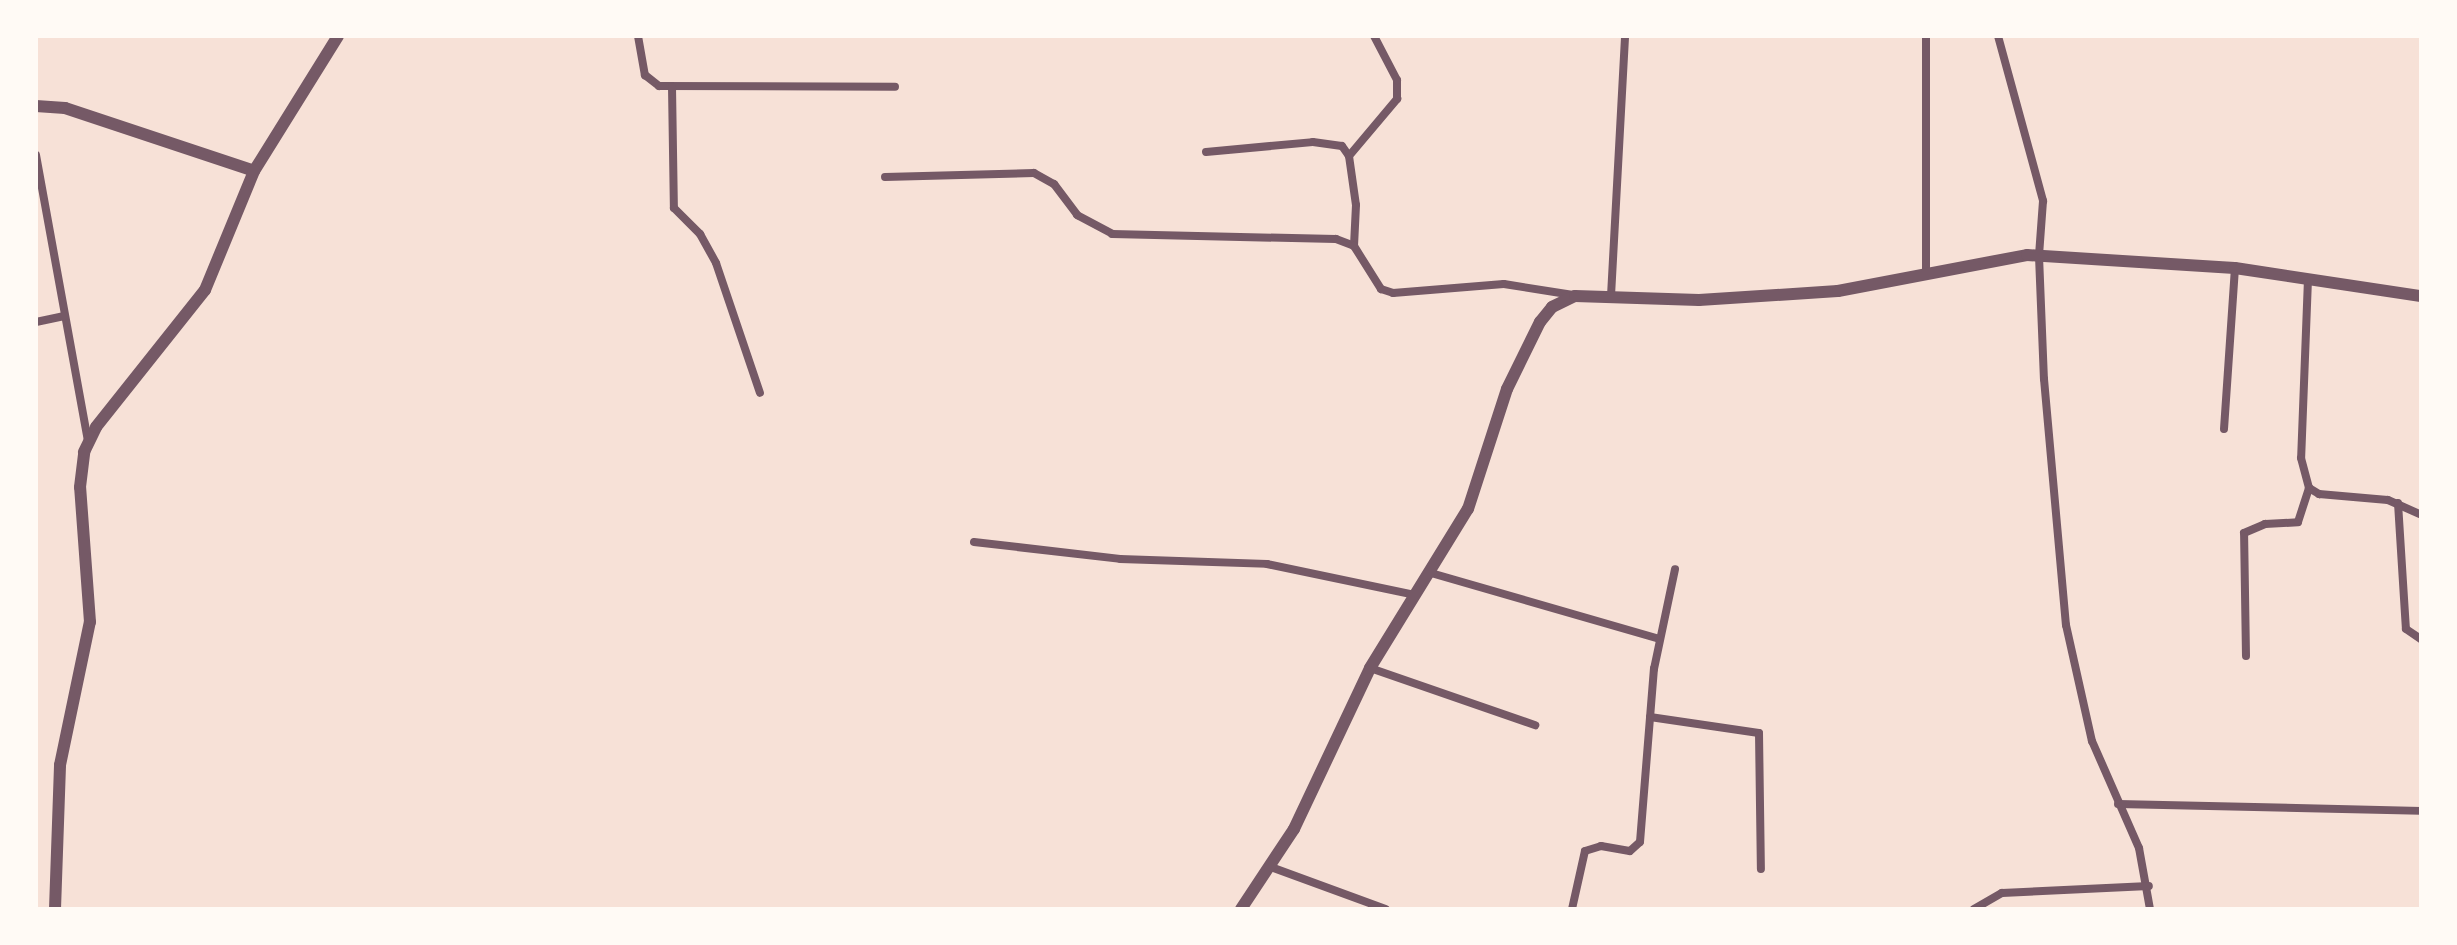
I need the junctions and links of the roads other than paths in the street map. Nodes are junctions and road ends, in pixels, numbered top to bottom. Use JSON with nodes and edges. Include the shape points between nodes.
{"nodes":[{"id":1,"x":338,"y":36,"type":"edge"},
{"id":2,"x":638,"y":36,"type":"edge"},
{"id":3,"x":1374,"y":36,"type":"edge"},
{"id":4,"x":1625,"y":36,"type":"edge"},
{"id":5,"x":1926,"y":36,"type":"edge"},
{"id":6,"x":1998,"y":36,"type":"edge"},
{"id":7,"x":672,"y":87,"type":"junction"},
{"id":8,"x":895,"y":87,"type":"dead end"},
{"id":9,"x":36,"y":106,"type":"edge"},
{"id":10,"x":1206,"y":152,"type":"dead end"},
{"id":11,"x":36,"y":155,"type":"edge"},
{"id":12,"x":1349,"y":156,"type":"junction"},
{"id":13,"x":254,"y":171,"type":"junction"},
{"id":14,"x":885,"y":177,"type":"dead end"},
{"id":15,"x":1354,"y":246,"type":"junction"},
{"id":16,"x":2039,"y":256,"type":"junction"},
{"id":17,"x":2235,"y":268,"type":"junction"},
{"id":18,"x":1926,"y":275,"type":"junction"},
{"id":19,"x":2308,"y":279,"type":"junction"},
{"id":20,"x":1575,"y":296,"type":"junction"},
{"id":21,"x":1611,"y":296,"type":"junction"},
{"id":22,"x":2421,"y":296,"type":"edge"},
{"id":23,"x":64,"y":316,"type":"junction"},
{"id":24,"x":36,"y":322,"type":"edge"},
{"id":25,"x":760,"y":393,"type":"dead end"},
{"id":26,"x":2224,"y":429,"type":"dead end"},
{"id":27,"x":86,"y":446,"type":"junction"},
{"id":28,"x":2309,"y":488,"type":"junction"},
{"id":29,"x":2398,"y":503,"type":"junction"},
{"id":30,"x":2421,"y":515,"type":"edge"},
{"id":31,"x":974,"y":542,"type":"dead end"},
{"id":32,"x":1675,"y":569,"type":"dead end"},
{"id":33,"x":1431,"y":573,"type":"junction"},
{"id":34,"x":1416,"y":595,"type":"junction"},
{"id":35,"x":1660,"y":639,"type":"junction"},
{"id":36,"x":2421,"y":639,"type":"edge"},
{"id":37,"x":2246,"y":656,"type":"dead end"},
{"id":38,"x":1370,"y":668,"type":"junction"},
{"id":39,"x":1650,"y":717,"type":"junction"},
{"id":40,"x":1535,"y":725,"type":"dead end"},
{"id":41,"x":2118,"y":804,"type":"junction"},
{"id":42,"x":2421,"y":811,"type":"edge"},
{"id":43,"x":1271,"y":867,"type":"junction"},
{"id":44,"x":1761,"y":869,"type":"dead end"},
{"id":45,"x":2149,"y":886,"type":"junction"},
{"id":46,"x":55,"y":909,"type":"edge"},
{"id":47,"x":1241,"y":909,"type":"edge"},
{"id":48,"x":1386,"y":909,"type":"edge"},
{"id":49,"x":1572,"y":909,"type":"edge"},
{"id":50,"x":1974,"y":909,"type":"edge"},
{"id":51,"x":2150,"y":909,"type":"edge"}],
"edges":[{"from":1,"to":13,"type":"street"},
{"from":2,"to":7,"type":"street","via":[[645,75],[659,86]]},
{"from":3,"to":12,"type":"street","via":[[1397,80],[1397,99]]},
{"from":4,"to":21,"type":"street"},
{"from":5,"to":18,"type":"street"},
{"from":6,"to":16,"type":"street","via":[[2039,172]]},
{"from":7,"to":8,"type":"street"},
{"from":7,"to":25,"type":"street","via":[[674,208],[700,234],[716,263]]},
{"from":9,"to":13,"type":"street","via":[[65,108]]},
{"from":10,"to":12,"type":"street","via":[[1332,142]]},
{"from":11,"to":23,"type":"street"},
{"from":12,"to":15,"type":"street","via":[[1358,219]]},
{"from":13,"to":27,"type":"street","via":[[205,290]]},
{"from":14,"to":15,"type":"street","via":[[1034,173],[1054,184],[1077,215],[1112,234],[1307,236]]},
{"from":15,"to":20,"type":"street","via":[[1381,289],[1393,293],[1504,284]]},
{"from":16,"to":17,"type":"street"},
{"from":16,"to":18,"type":"street","via":[[1993,259]]},
{"from":16,"to":41,"type":"street","via":[[2048,442],[2066,625],[2092,741]]},
{"from":17,"to":19,"type":"street"},
{"from":17,"to":26,"type":"street"},
{"from":18,"to":21,"type":"street","via":[[1838,291],[1729,300]]},
{"from":19,"to":22,"type":"street"},
{"from":19,"to":28,"type":"street","via":[[2301,458]]},
{"from":20,"to":21,"type":"street"},
{"from":20,"to":33,"type":"street","via":[[1552,307],[1540,322],[1507,389],[1480,483]]},
{"from":23,"to":24,"type":"street"},
{"from":23,"to":27,"type":"street"},
{"from":27,"to":46,"type":"street","via":[[80,466],[90,622],[60,765]]},
{"from":28,"to":29,"type":"street","via":[[2319,494]]},
{"from":28,"to":37,"type":"street","via":[[2298,522],[2265,524],[2244,533]]},
{"from":29,"to":30,"type":"street"},
{"from":29,"to":36,"type":"street","via":[[2406,629]]},
{"from":31,"to":34,"type":"street","via":[[1120,559],[1267,564]]},
{"from":32,"to":35,"type":"street"},
{"from":33,"to":34,"type":"street"},
{"from":33,"to":35,"type":"street"},
{"from":34,"to":38,"type":"street"},
{"from":35,"to":39,"type":"street"},
{"from":38,"to":40,"type":"street"},
{"from":38,"to":43,"type":"street"},
{"from":39,"to":44,"type":"street","via":[[1759,733]]},
{"from":39,"to":49,"type":"street","via":[[1640,842],[1630,851],[1601,846],[1585,851]]},
{"from":41,"to":42,"type":"street"},
{"from":41,"to":45,"type":"street","via":[[2139,848]]},
{"from":43,"to":47,"type":"street"},
{"from":43,"to":48,"type":"street"},
{"from":45,"to":50,"type":"street","via":[[2002,893]]},
{"from":45,"to":51,"type":"street"}]}
